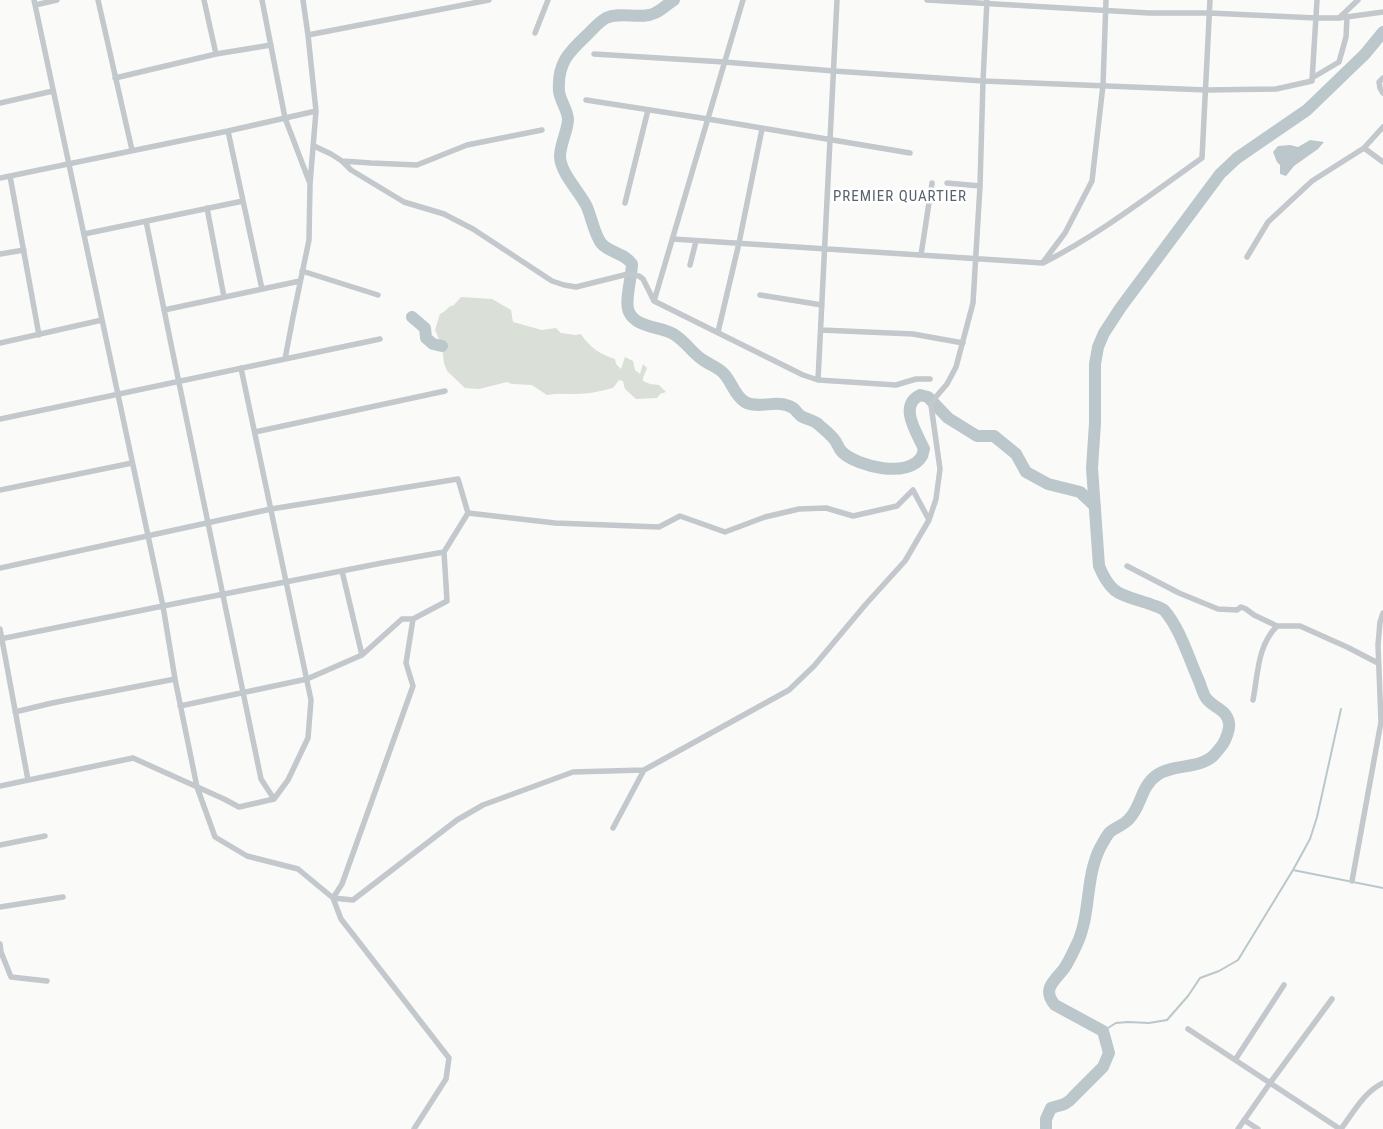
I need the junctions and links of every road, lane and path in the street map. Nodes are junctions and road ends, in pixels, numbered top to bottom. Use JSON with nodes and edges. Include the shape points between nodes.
{"nodes":[{"id":1,"x":57,"y":0,"type":"edge"},
{"id":2,"x":98,"y":0,"type":"edge"},
{"id":3,"x":204,"y":0,"type":"edge"},
{"id":4,"x":262,"y":0,"type":"edge"},
{"id":5,"x":303,"y":0,"type":"edge"},
{"id":6,"x":489,"y":0,"type":"edge"},
{"id":7,"x":548,"y":0,"type":"edge"},
{"id":8,"x":743,"y":0,"type":"edge"},
{"id":9,"x":837,"y":0,"type":"edge"},
{"id":10,"x":927,"y":0,"type":"edge"},
{"id":11,"x":1106,"y":0,"type":"edge"},
{"id":12,"x":1210,"y":0,"type":"edge"},
{"id":13,"x":1317,"y":0,"type":"edge"},
{"id":14,"x":1358,"y":0,"type":"edge"},
{"id":15,"x":480,"y":1,"type":"edge"},
{"id":16,"x":34,"y":2,"type":"edge"},
{"id":17,"x":987,"y":2,"type":"edge"},
{"id":18,"x":1106,"y":11,"type":"junction"},
{"id":19,"x":1383,"y":12,"type":"edge"},
{"id":20,"x":1209,"y":13,"type":"junction"},
{"id":21,"x":1347,"y":17,"type":"junction"},
{"id":22,"x":1316,"y":18,"type":"junction"},
{"id":23,"x":1339,"y":18,"type":"junction"},
{"id":24,"x":536,"y":33,"type":"dead end"},
{"id":25,"x":308,"y":35,"type":"junction"},
{"id":26,"x":271,"y":45,"type":"junction"},
{"id":27,"x":216,"y":54,"type":"junction"},
{"id":28,"x":594,"y":54,"type":"dead end"},
{"id":29,"x":724,"y":62,"type":"junction"},
{"id":30,"x":834,"y":71,"type":"junction"},
{"id":31,"x":115,"y":78,"type":"junction"},
{"id":32,"x":1312,"y":78,"type":"junction"},
{"id":33,"x":1383,"y":78,"type":"edge"},
{"id":34,"x":983,"y":81,"type":"junction"},
{"id":35,"x":1103,"y":85,"type":"junction"},
{"id":36,"x":1206,"y":90,"type":"junction"},
{"id":37,"x":53,"y":91,"type":"junction"},
{"id":38,"x":1383,"y":92,"type":"edge"},
{"id":39,"x":586,"y":100,"type":"dead end"},
{"id":40,"x":0,"y":103,"type":"edge"},
{"id":41,"x":648,"y":110,"type":"junction"},
{"id":42,"x":316,"y":111,"type":"junction"},
{"id":43,"x":286,"y":118,"type":"junction"},
{"id":44,"x":708,"y":119,"type":"junction"},
{"id":45,"x":1383,"y":127,"type":"edge"},
{"id":46,"x":762,"y":129,"type":"junction"},
{"id":47,"x":542,"y":130,"type":"dead end"},
{"id":48,"x":228,"y":131,"type":"junction"},
{"id":49,"x":830,"y":140,"type":"junction"},
{"id":50,"x":314,"y":146,"type":"junction"},
{"id":51,"x":1364,"y":148,"type":"junction"},
{"id":52,"x":132,"y":150,"type":"junction"},
{"id":53,"x":910,"y":153,"type":"dead end"},
{"id":54,"x":342,"y":161,"type":"junction"},
{"id":55,"x":1383,"y":162,"type":"edge"},
{"id":56,"x":68,"y":163,"type":"junction"},
{"id":57,"x":10,"y":176,"type":"junction"},
{"id":58,"x":0,"y":178,"type":"edge"},
{"id":59,"x":947,"y":183,"type":"dead end"},
{"id":60,"x":310,"y":184,"type":"junction"},
{"id":61,"x":932,"y":184,"type":"dead end"},
{"id":62,"x":980,"y":186,"type":"junction"},
{"id":63,"x":243,"y":201,"type":"junction"},
{"id":64,"x":625,"y":202,"type":"dead end"},
{"id":65,"x":207,"y":208,"type":"junction"},
{"id":66,"x":146,"y":221,"type":"junction"},
{"id":67,"x":84,"y":234,"type":"junction"},
{"id":68,"x":673,"y":239,"type":"junction"},
{"id":69,"x":696,"y":241,"type":"junction"},
{"id":70,"x":739,"y":243,"type":"junction"},
{"id":71,"x":825,"y":249,"type":"junction"},
{"id":72,"x":24,"y":250,"type":"junction"},
{"id":73,"x":0,"y":254,"type":"edge"},
{"id":74,"x":921,"y":255,"type":"junction"},
{"id":75,"x":1247,"y":257,"type":"dead end"},
{"id":76,"x":976,"y":259,"type":"junction"},
{"id":77,"x":1043,"y":263,"type":"junction"},
{"id":78,"x":690,"y":265,"type":"dead end"},
{"id":79,"x":302,"y":271,"type":"junction"},
{"id":80,"x":300,"y":281,"type":"junction"},
{"id":81,"x":262,"y":289,"type":"junction"},
{"id":82,"x":378,"y":295,"type":"dead end"},
{"id":83,"x":760,"y":295,"type":"dead end"},
{"id":84,"x":224,"y":297,"type":"junction"},
{"id":85,"x":654,"y":301,"type":"junction"},
{"id":86,"x":822,"y":305,"type":"junction"},
{"id":87,"x":164,"y":310,"type":"junction"},
{"id":88,"x":102,"y":320,"type":"junction"},
{"id":89,"x":821,"y":330,"type":"junction"},
{"id":90,"x":718,"y":332,"type":"junction"},
{"id":91,"x":39,"y":334,"type":"junction"},
{"id":92,"x":380,"y":339,"type":"dead end"},
{"id":93,"x":963,"y":342,"type":"junction"},
{"id":94,"x":0,"y":343,"type":"edge"},
{"id":95,"x":285,"y":359,"type":"junction"},
{"id":96,"x":241,"y":368,"type":"junction"},
{"id":97,"x":930,"y":379,"type":"dead end"},
{"id":98,"x":818,"y":380,"type":"junction"},
{"id":99,"x":180,"y":381,"type":"junction"},
{"id":100,"x":445,"y":391,"type":"dead end"},
{"id":101,"x":118,"y":394,"type":"junction"},
{"id":102,"x":0,"y":419,"type":"edge"},
{"id":103,"x":255,"y":432,"type":"junction"},
{"id":104,"x":132,"y":463,"type":"junction"},
{"id":105,"x":0,"y":490,"type":"edge"},
{"id":106,"x":271,"y":509,"type":"junction"},
{"id":107,"x":468,"y":512,"type":"junction"},
{"id":108,"x":929,"y":520,"type":"junction"},
{"id":109,"x":207,"y":523,"type":"junction"},
{"id":110,"x":148,"y":536,"type":"junction"},
{"id":111,"x":444,"y":552,"type":"junction"},
{"id":112,"x":1126,"y":566,"type":"dead end"},
{"id":113,"x":0,"y":568,"type":"edge"},
{"id":114,"x":342,"y":571,"type":"junction"},
{"id":115,"x":286,"y":582,"type":"junction"},
{"id":116,"x":222,"y":594,"type":"junction"},
{"id":117,"x":162,"y":606,"type":"junction"},
{"id":118,"x":1383,"y":613,"type":"edge"},
{"id":119,"x":413,"y":619,"type":"junction"},
{"id":120,"x":1277,"y":626,"type":"junction"},
{"id":121,"x":0,"y":629,"type":"edge"},
{"id":122,"x":1,"y":639,"type":"edge"},
{"id":123,"x":362,"y":655,"type":"junction"},
{"id":124,"x":1378,"y":664,"type":"junction"},
{"id":125,"x":175,"y":679,"type":"junction"},
{"id":126,"x":307,"y":679,"type":"junction"},
{"id":127,"x":242,"y":693,"type":"junction"},
{"id":128,"x":1253,"y":700,"type":"dead end"},
{"id":129,"x":180,"y":706,"type":"junction"},
{"id":130,"x":15,"y":712,"type":"junction"},
{"id":131,"x":1381,"y":731,"type":"edge"},
{"id":132,"x":644,"y":770,"type":"junction"},
{"id":133,"x":28,"y":780,"type":"junction"},
{"id":134,"x":0,"y":786,"type":"edge"},
{"id":135,"x":197,"y":787,"type":"junction"},
{"id":136,"x":274,"y":799,"type":"junction"},
{"id":137,"x":613,"y":828,"type":"dead end"},
{"id":138,"x":45,"y":836,"type":"dead end"},
{"id":139,"x":0,"y":845,"type":"edge"},
{"id":140,"x":1352,"y":881,"type":"dead end"},
{"id":141,"x":63,"y":897,"type":"dead end"},
{"id":142,"x":333,"y":898,"type":"junction"},
{"id":143,"x":0,"y":907,"type":"edge"},
{"id":144,"x":0,"y":944,"type":"edge"},
{"id":145,"x":47,"y":981,"type":"dead end"},
{"id":146,"x":1284,"y":985,"type":"dead end"},
{"id":147,"x":1332,"y":999,"type":"dead end"},
{"id":148,"x":1188,"y":1029,"type":"dead end"},
{"id":149,"x":1235,"y":1060,"type":"junction"},
{"id":150,"x":1270,"y":1083,"type":"junction"},
{"id":151,"x":1383,"y":1083,"type":"edge"},
{"id":152,"x":1244,"y":1120,"type":"junction"},
{"id":153,"x":414,"y":1129,"type":"edge"},
{"id":154,"x":1238,"y":1129,"type":"edge"},
{"id":155,"x":1258,"y":1129,"type":"edge"},
{"id":156,"x":1341,"y":1129,"type":"edge"}],
"edges":[{"from":1,"to":16,"type":"street"},
{"from":2,"to":31,"type":"street"},
{"from":3,"to":27,"type":"street"},
{"from":4,"to":26,"type":"street"},
{"from":5,"to":25,"type":"street"},
{"from":6,"to":15,"type":"street"},
{"from":7,"to":24,"type":"street"},
{"from":8,"to":29,"type":"street"},
{"from":9,"to":30,"type":"street"},
{"from":10,"to":17,"type":"street"},
{"from":11,"to":18,"type":"street"},
{"from":12,"to":20,"type":"street"},
{"from":13,"to":22,"type":"street"},
{"from":14,"to":23,"type":"street"},
{"from":15,"to":25,"type":"street"},
{"from":16,"to":37,"type":"street"},
{"from":17,"to":18,"type":"street"},
{"from":17,"to":34,"type":"street"},
{"from":18,"to":20,"type":"street"},
{"from":18,"to":35,"type":"street"},
{"from":19,"to":21,"type":"street"},
{"from":20,"to":22,"type":"street"},
{"from":20,"to":36,"type":"street"},
{"from":21,"to":23,"type":"street"},
{"from":21,"to":32,"type":"street","via":[[1346,37],[1339,62]]},
{"from":22,"to":23,"type":"street"},
{"from":22,"to":32,"type":"street"},
{"from":25,"to":42,"type":"street"},
{"from":26,"to":27,"type":"street"},
{"from":26,"to":43,"type":"street"},
{"from":27,"to":31,"type":"street"},
{"from":28,"to":29,"type":"street"},
{"from":29,"to":30,"type":"street"},
{"from":29,"to":44,"type":"street"},
{"from":30,"to":34,"type":"street"},
{"from":30,"to":49,"type":"street"},
{"from":31,"to":52,"type":"street"},
{"from":32,"to":36,"type":"street","via":[[1312,82],[1276,89]]},
{"from":33,"to":38,"type":"street","via":[[1380,88]]},
{"from":34,"to":35,"type":"street"},
{"from":34,"to":62,"type":"street"},
{"from":35,"to":36,"type":"street"},
{"from":35,"to":77,"type":"street","via":[[1092,181],[1065,234]]},
{"from":36,"to":77,"type":"street","via":[[1202,158],[1107,225]]},
{"from":37,"to":40,"type":"street"},
{"from":37,"to":56,"type":"street"},
{"from":39,"to":41,"type":"street"},
{"from":41,"to":44,"type":"street"},
{"from":41,"to":64,"type":"street"},
{"from":42,"to":43,"type":"street"},
{"from":42,"to":50,"type":"street"},
{"from":43,"to":48,"type":"street"},
{"from":43,"to":60,"type":"street"},
{"from":44,"to":46,"type":"street"},
{"from":44,"to":68,"type":"street"},
{"from":45,"to":51,"type":"street"},
{"from":46,"to":49,"type":"street"},
{"from":46,"to":70,"type":"street"},
{"from":47,"to":54,"type":"street","via":[[467,146],[417,164]]},
{"from":48,"to":52,"type":"street"},
{"from":48,"to":63,"type":"street"},
{"from":49,"to":53,"type":"street"},
{"from":49,"to":71,"type":"street"},
{"from":50,"to":54,"type":"street"},
{"from":50,"to":60,"type":"street"},
{"from":51,"to":55,"type":"street"},
{"from":51,"to":75,"type":"street","via":[[1312,181],[1268,222]]},
{"from":52,"to":56,"type":"street"},
{"from":54,"to":85,"type":"street","via":[[404,202],[444,214],[473,229],[552,281],[576,287],[628,274],[639,276]]},
{"from":56,"to":57,"type":"street"},
{"from":56,"to":67,"type":"street"},
{"from":57,"to":58,"type":"street"},
{"from":57,"to":72,"type":"street"},
{"from":59,"to":62,"type":"street"},
{"from":60,"to":79,"type":"street","via":[[309,240]]},
{"from":61,"to":74,"type":"street"},
{"from":62,"to":76,"type":"street"},
{"from":63,"to":65,"type":"street"},
{"from":63,"to":81,"type":"street"},
{"from":65,"to":66,"type":"street"},
{"from":65,"to":84,"type":"street"},
{"from":66,"to":67,"type":"street"},
{"from":66,"to":87,"type":"street"},
{"from":67,"to":88,"type":"street"},
{"from":68,"to":69,"type":"street"},
{"from":68,"to":85,"type":"street"},
{"from":69,"to":70,"type":"street"},
{"from":69,"to":78,"type":"street"},
{"from":70,"to":71,"type":"street"},
{"from":70,"to":90,"type":"street"},
{"from":71,"to":74,"type":"street"},
{"from":71,"to":86,"type":"street"},
{"from":72,"to":73,"type":"street"},
{"from":72,"to":91,"type":"street"},
{"from":74,"to":76,"type":"street"},
{"from":76,"to":77,"type":"street"},
{"from":76,"to":93,"type":"street","via":[[973,303]]},
{"from":79,"to":80,"type":"street"},
{"from":79,"to":82,"type":"street"},
{"from":80,"to":81,"type":"street"},
{"from":80,"to":95,"type":"street"},
{"from":81,"to":84,"type":"street"},
{"from":83,"to":86,"type":"street"},
{"from":84,"to":87,"type":"street"},
{"from":85,"to":90,"type":"street"},
{"from":86,"to":89,"type":"street"},
{"from":87,"to":99,"type":"street"},
{"from":88,"to":91,"type":"street"},
{"from":88,"to":101,"type":"street"},
{"from":89,"to":93,"type":"street","via":[[913,334]]},
{"from":89,"to":98,"type":"street"},
{"from":90,"to":98,"type":"street"},
{"from":91,"to":94,"type":"street"},
{"from":92,"to":95,"type":"street"},
{"from":93,"to":108,"type":"street","via":[[956,367],[931,405],[940,469]]},
{"from":95,"to":96,"type":"street"},
{"from":96,"to":99,"type":"street"},
{"from":96,"to":103,"type":"street"},
{"from":97,"to":98,"type":"street","via":[[896,385]]},
{"from":99,"to":101,"type":"street"},
{"from":99,"to":109,"type":"street"},
{"from":100,"to":103,"type":"street"},
{"from":101,"to":102,"type":"street"},
{"from":101,"to":104,"type":"street"},
{"from":103,"to":106,"type":"street"},
{"from":104,"to":105,"type":"street"},
{"from":104,"to":110,"type":"street"},
{"from":106,"to":107,"type":"street","via":[[458,480]]},
{"from":106,"to":109,"type":"street"},
{"from":106,"to":115,"type":"street"},
{"from":107,"to":108,"type":"street","via":[[555,524],[659,527],[680,516],[725,532],[799,509],[826,508],[853,516],[897,506],[913,490]]},
{"from":107,"to":111,"type":"street"},
{"from":108,"to":132,"type":"street","via":[[905,561],[814,666],[789,690]]},
{"from":109,"to":110,"type":"street"},
{"from":109,"to":116,"type":"street"},
{"from":110,"to":113,"type":"street"},
{"from":110,"to":117,"type":"street"},
{"from":111,"to":114,"type":"street"},
{"from":111,"to":119,"type":"street","via":[[448,601]]},
{"from":112,"to":120,"type":"street","via":[[1218,609],[1237,610],[1241,607]]},
{"from":114,"to":115,"type":"street"},
{"from":114,"to":123,"type":"street"},
{"from":115,"to":116,"type":"street"},
{"from":115,"to":126,"type":"street"},
{"from":116,"to":117,"type":"street"},
{"from":116,"to":127,"type":"street"},
{"from":117,"to":122,"type":"street"},
{"from":117,"to":125,"type":"street"},
{"from":118,"to":124,"type":"street"},
{"from":119,"to":123,"type":"street","via":[[402,619]]},
{"from":119,"to":142,"type":"street","via":[[406,663],[413,686],[342,884]]},
{"from":120,"to":124,"type":"street","via":[[1300,626]]},
{"from":120,"to":128,"type":"street","via":[[1270,633],[1259,658]]},
{"from":121,"to":122,"type":"street"},
{"from":122,"to":130,"type":"street"},
{"from":123,"to":126,"type":"street"},
{"from":124,"to":131,"type":"street"},
{"from":125,"to":129,"type":"street"},
{"from":125,"to":130,"type":"street"},
{"from":126,"to":127,"type":"street"},
{"from":126,"to":136,"type":"street","via":[[311,700],[308,738],[288,780]]},
{"from":127,"to":129,"type":"street"},
{"from":127,"to":136,"type":"street","via":[[261,779]]},
{"from":129,"to":135,"type":"street"},
{"from":130,"to":133,"type":"street"},
{"from":131,"to":140,"type":"street"},
{"from":132,"to":137,"type":"street"},
{"from":132,"to":142,"type":"street","via":[[573,772],[483,805],[457,820],[353,900]]},
{"from":133,"to":134,"type":"street"},
{"from":133,"to":135,"type":"street","via":[[133,758]]},
{"from":135,"to":136,"type":"street","via":[[238,807]]},
{"from":135,"to":142,"type":"street","via":[[215,837],[247,856],[298,869]]},
{"from":138,"to":139,"type":"street"},
{"from":141,"to":143,"type":"street"},
{"from":142,"to":153,"type":"street","via":[[341,919],[449,1058],[446,1079]]},
{"from":144,"to":145,"type":"street","via":[[11,977]]},
{"from":146,"to":149,"type":"street"},
{"from":147,"to":150,"type":"street"},
{"from":148,"to":149,"type":"street"},
{"from":149,"to":150,"type":"street"},
{"from":150,"to":152,"type":"street"},
{"from":150,"to":156,"type":"street"},
{"from":151,"to":156,"type":"street","via":[[1366,1095]]},
{"from":152,"to":154,"type":"street"},
{"from":152,"to":155,"type":"street"}]}
